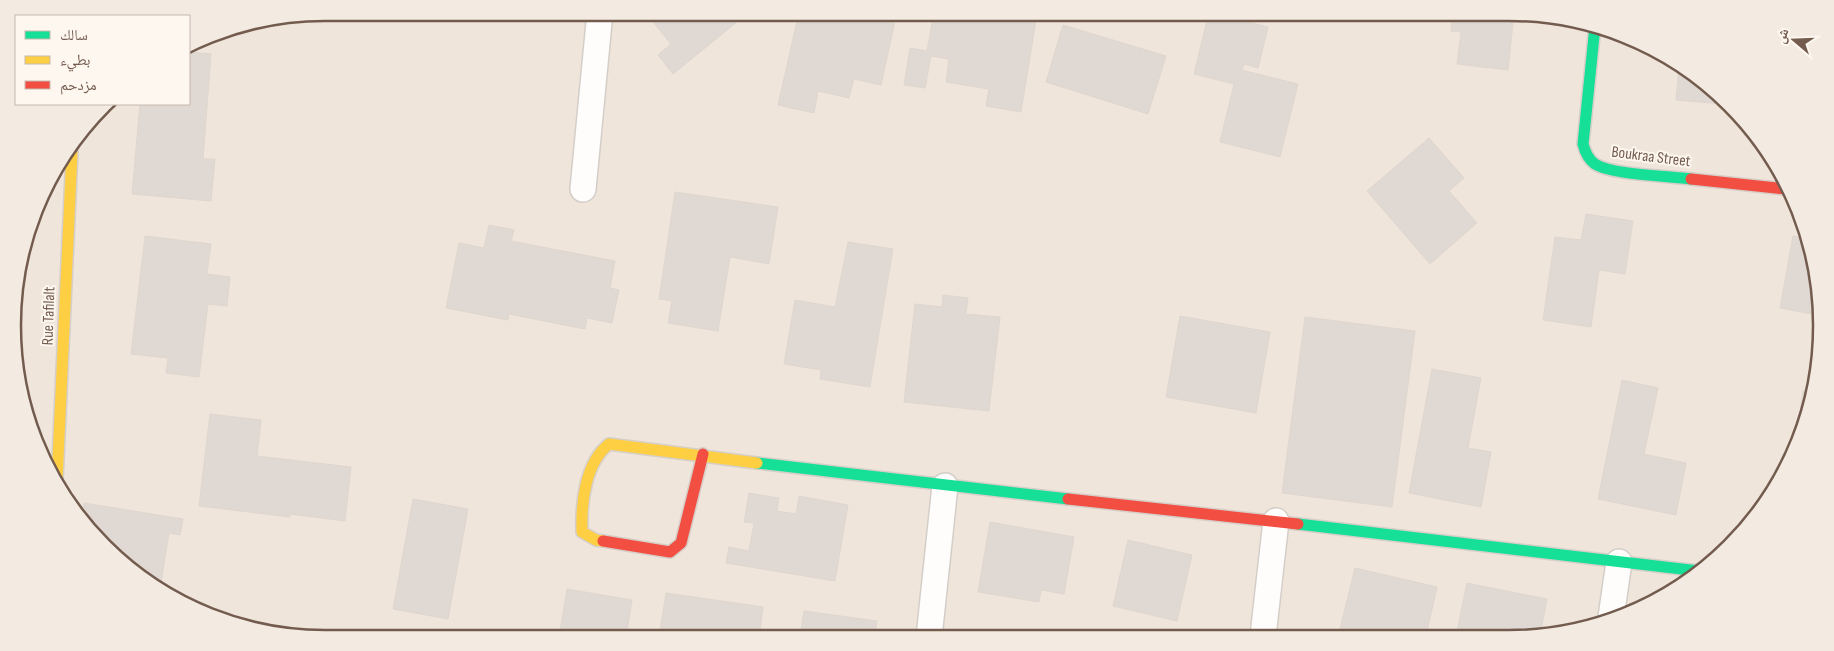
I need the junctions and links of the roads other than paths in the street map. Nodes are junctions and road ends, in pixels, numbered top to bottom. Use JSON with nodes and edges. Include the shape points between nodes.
{"nodes":[{"id":1,"x":599,"y":21,"type":"edge"},
{"id":2,"x":1594,"y":34,"type":"edge"},
{"id":3,"x":72,"y":158,"type":"edge"},
{"id":4,"x":1780,"y":188,"type":"edge"},
{"id":5,"x":583,"y":189,"type":"dead end"},
{"id":6,"x":703,"y":454,"type":"junction"},
{"id":7,"x":58,"y":469,"type":"edge"},
{"id":8,"x":945,"y":486,"type":"junction"},
{"id":9,"x":1276,"y":521,"type":"junction"},
{"id":10,"x":1618,"y":562,"type":"junction"},
{"id":11,"x":1690,"y":570,"type":"edge"},
{"id":12,"x":1612,"y":612,"type":"edge"},
{"id":13,"x":930,"y":630,"type":"edge"},
{"id":14,"x":1264,"y":630,"type":"edge"}],
"edges":[{"from":1,"to":5,"type":"street"},
{"from":2,"to":4,"type":"street","name":"Boukraa Street","via":[[1583,144],[1587,158],[1597,167]]},
{"from":3,"to":7,"type":"street","name":"Rue Tafilalt"},
{"from":6,"to":6,"type":"street","via":[[683,537],[670,552],[596,540],[582,532],[581,521],[592,468],[602,449],[610,444]]},
{"from":6,"to":8,"type":"street"},
{"from":8,"to":9,"type":"street"},
{"from":8,"to":13,"type":"street"},
{"from":9,"to":10,"type":"street"},
{"from":9,"to":14,"type":"street"},
{"from":10,"to":11,"type":"street"},
{"from":10,"to":12,"type":"street"}]}
